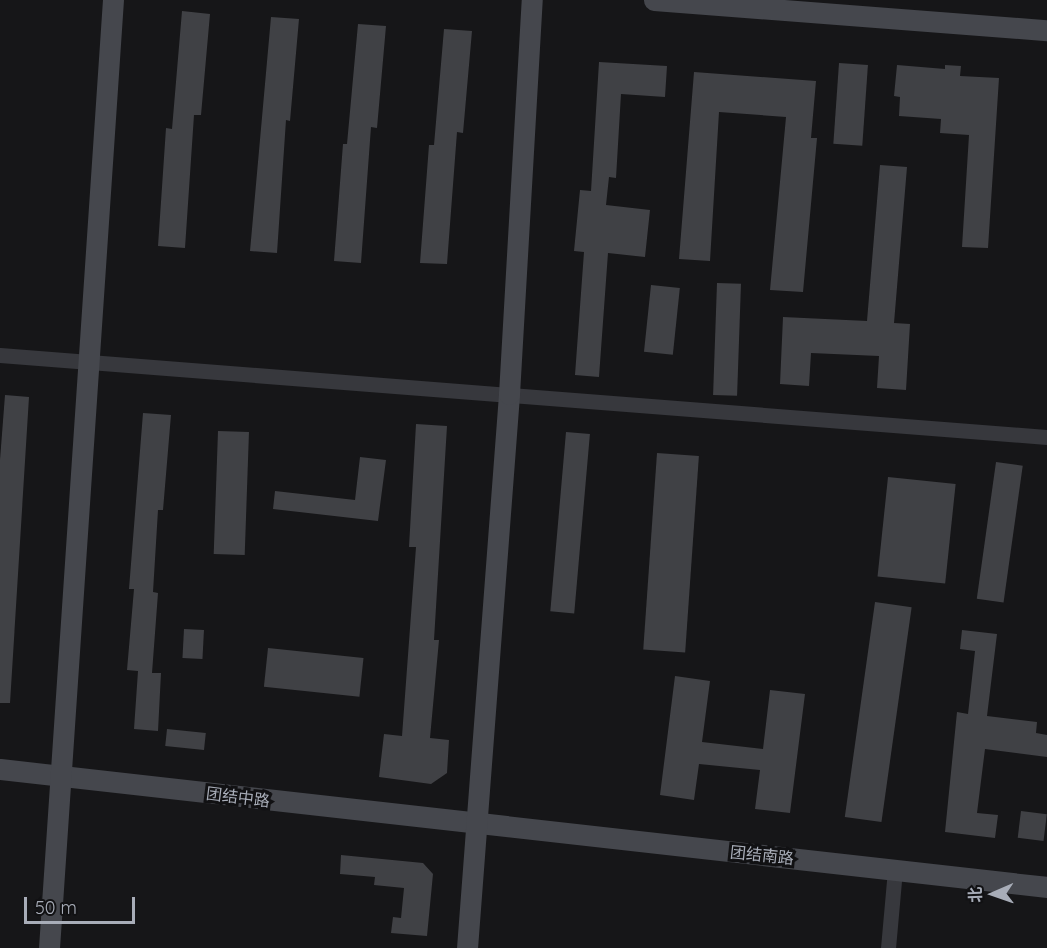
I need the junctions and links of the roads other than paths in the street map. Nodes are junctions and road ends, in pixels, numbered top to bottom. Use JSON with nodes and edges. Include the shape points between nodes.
{"nodes":[{"id":1,"x":113,"y":0,"type":"edge"},
{"id":2,"x":532,"y":0,"type":"edge"},
{"id":3,"x":654,"y":0,"type":"edge"},
{"id":4,"x":1047,"y":30,"type":"edge"},
{"id":5,"x":0,"y":355,"type":"edge"},
{"id":6,"x":89,"y":362,"type":"junction"},
{"id":7,"x":509,"y":394,"type":"junction"},
{"id":8,"x":1047,"y":437,"type":"edge"},
{"id":9,"x":0,"y":769,"type":"edge"},
{"id":10,"x":61,"y":776,"type":"junction"},
{"id":11,"x":476,"y":824,"type":"junction"},
{"id":12,"x":896,"y":869,"type":"junction"},
{"id":13,"x":1047,"y":887,"type":"edge"},
{"id":14,"x":49,"y":948,"type":"edge"},
{"id":15,"x":467,"y":948,"type":"edge"},
{"id":16,"x":888,"y":948,"type":"edge"}],
"edges":[{"from":1,"to":6,"type":"street"},
{"from":2,"to":7,"type":"street"},
{"from":3,"to":4,"type":"street"},
{"from":5,"to":6,"type":"street"},
{"from":6,"to":7,"type":"street"},
{"from":6,"to":10,"type":"street"},
{"from":7,"to":8,"type":"street"},
{"from":7,"to":11,"type":"street"},
{"from":9,"to":10,"type":"street","name":"团结中路"},
{"from":10,"to":11,"type":"street","name":"团结中路"},
{"from":10,"to":14,"type":"street"},
{"from":11,"to":12,"type":"street","name":"团结南路"},
{"from":11,"to":15,"type":"street"},
{"from":12,"to":13,"type":"street","name":"团结南路"},
{"from":12,"to":16,"type":"street"}]}
